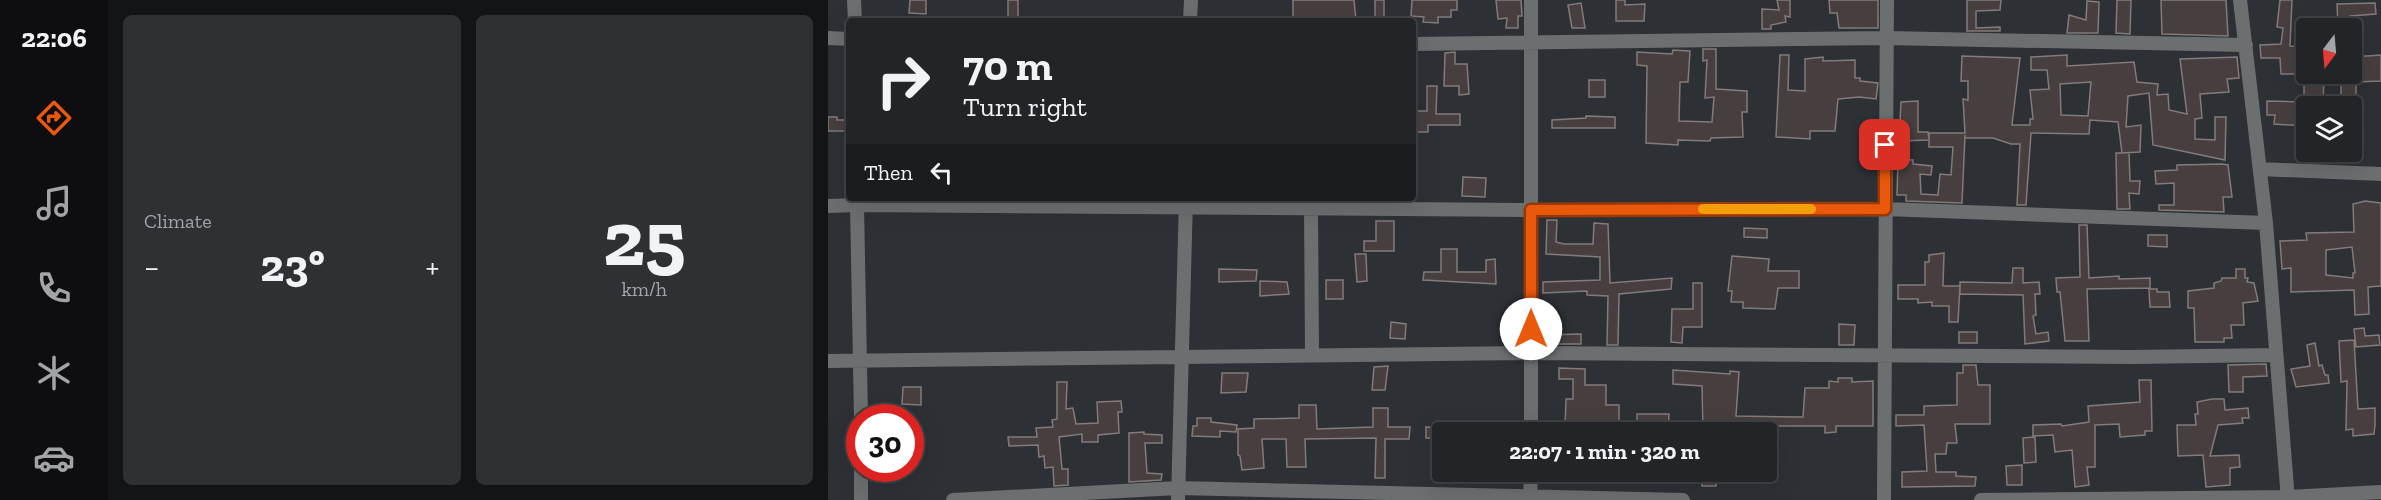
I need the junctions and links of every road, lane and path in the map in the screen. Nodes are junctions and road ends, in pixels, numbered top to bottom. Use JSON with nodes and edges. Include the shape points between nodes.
{"nodes":[{"id":1,"x":854,"y":0,"type":"edge"},
{"id":2,"x":1191,"y":0,"type":"edge"},
{"id":3,"x":1531,"y":0,"type":"edge"},
{"id":4,"x":1887,"y":0,"type":"edge"},
{"id":5,"x":2240,"y":0,"type":"edge"},
{"id":6,"x":855,"y":18,"type":"edge"},
{"id":7,"x":1190,"y":18,"type":"edge"},
{"id":8,"x":828,"y":38,"type":"edge"},
{"id":9,"x":1885,"y":38,"type":"junction"},
{"id":10,"x":846,"y":39,"type":"edge"},
{"id":11,"x":1416,"y":44,"type":"edge"},
{"id":12,"x":1530,"y":44,"type":"junction"},
{"id":13,"x":2246,"y":45,"type":"junction"},
{"id":14,"x":2260,"y":169,"type":"junction"},
{"id":15,"x":2381,"y":174,"type":"edge"},
{"id":16,"x":857,"y":202,"type":"edge"},
{"id":17,"x":1186,"y":203,"type":"edge"},
{"id":18,"x":828,"y":206,"type":"edge"},
{"id":19,"x":1311,"y":209,"type":"junction"},
{"id":20,"x":1885,"y":209,"type":"junction"},
{"id":21,"x":1531,"y":210,"type":"junction"},
{"id":22,"x":2266,"y":223,"type":"junction"},
{"id":23,"x":1531,"y":353,"type":"junction"},
{"id":24,"x":1312,"y":354,"type":"junction"},
{"id":25,"x":1885,"y":354,"type":"junction"},
{"id":26,"x":2276,"y":355,"type":"junction"},
{"id":27,"x":1184,"y":356,"type":"junction"},
{"id":28,"x":828,"y":361,"type":"edge"},
{"id":29,"x":861,"y":361,"type":"junction"},
{"id":30,"x":861,"y":404,"type":"edge"},
{"id":31,"x":1531,"y":422,"type":"edge"},
{"id":32,"x":861,"y":482,"type":"edge"},
{"id":33,"x":1531,"y":482,"type":"edge"},
{"id":34,"x":2381,"y":492,"type":"edge"},
{"id":35,"x":1178,"y":494,"type":"edge"},
{"id":36,"x":1530,"y":498,"type":"edge"},
{"id":37,"x":2288,"y":498,"type":"edge"},
{"id":38,"x":861,"y":500,"type":"edge"},
{"id":39,"x":953,"y":500,"type":"edge"},
{"id":40,"x":1683,"y":500,"type":"edge"},
{"id":41,"x":1884,"y":500,"type":"edge"},
{"id":42,"x":1982,"y":500,"type":"edge"}],
"edges":[{"from":1,"to":6,"type":"street"},
{"from":2,"to":7,"type":"street"},
{"from":3,"to":12,"type":"street"},
{"from":4,"to":9,"type":"street"},
{"from":5,"to":13,"type":"street"},
{"from":8,"to":10,"type":"street"},
{"from":9,"to":12,"type":"street"},
{"from":9,"to":13,"type":"street"},
{"from":9,"to":20,"type":"street"},
{"from":11,"to":12,"type":"street"},
{"from":12,"to":21,"type":"street"},
{"from":13,"to":14,"type":"street"},
{"from":14,"to":15,"type":"street"},
{"from":14,"to":22,"type":"street"},
{"from":16,"to":17,"type":"street"},
{"from":16,"to":18,"type":"street"},
{"from":16,"to":29,"type":"street"},
{"from":17,"to":19,"type":"street"},
{"from":17,"to":27,"type":"street"},
{"from":19,"to":21,"type":"street"},
{"from":19,"to":24,"type":"street"},
{"from":20,"to":21,"type":"street"},
{"from":20,"to":22,"type":"street"},
{"from":20,"to":25,"type":"street"},
{"from":21,"to":23,"type":"street"},
{"from":22,"to":26,"type":"street"},
{"from":23,"to":24,"type":"street"},
{"from":23,"to":25,"type":"street"},
{"from":23,"to":31,"type":"street"},
{"from":24,"to":27,"type":"street"},
{"from":25,"to":26,"type":"street"},
{"from":25,"to":41,"type":"street"},
{"from":26,"to":37,"type":"street"},
{"from":27,"to":29,"type":"street"},
{"from":27,"to":35,"type":"street"},
{"from":28,"to":29,"type":"street"},
{"from":29,"to":30,"type":"street"},
{"from":32,"to":38,"type":"street"},
{"from":33,"to":36,"type":"street"},
{"from":34,"to":37,"type":"street"},
{"from":35,"to":36,"type":"street"},
{"from":35,"to":39,"type":"street"},
{"from":36,"to":40,"type":"street"},
{"from":37,"to":42,"type":"street"}]}
